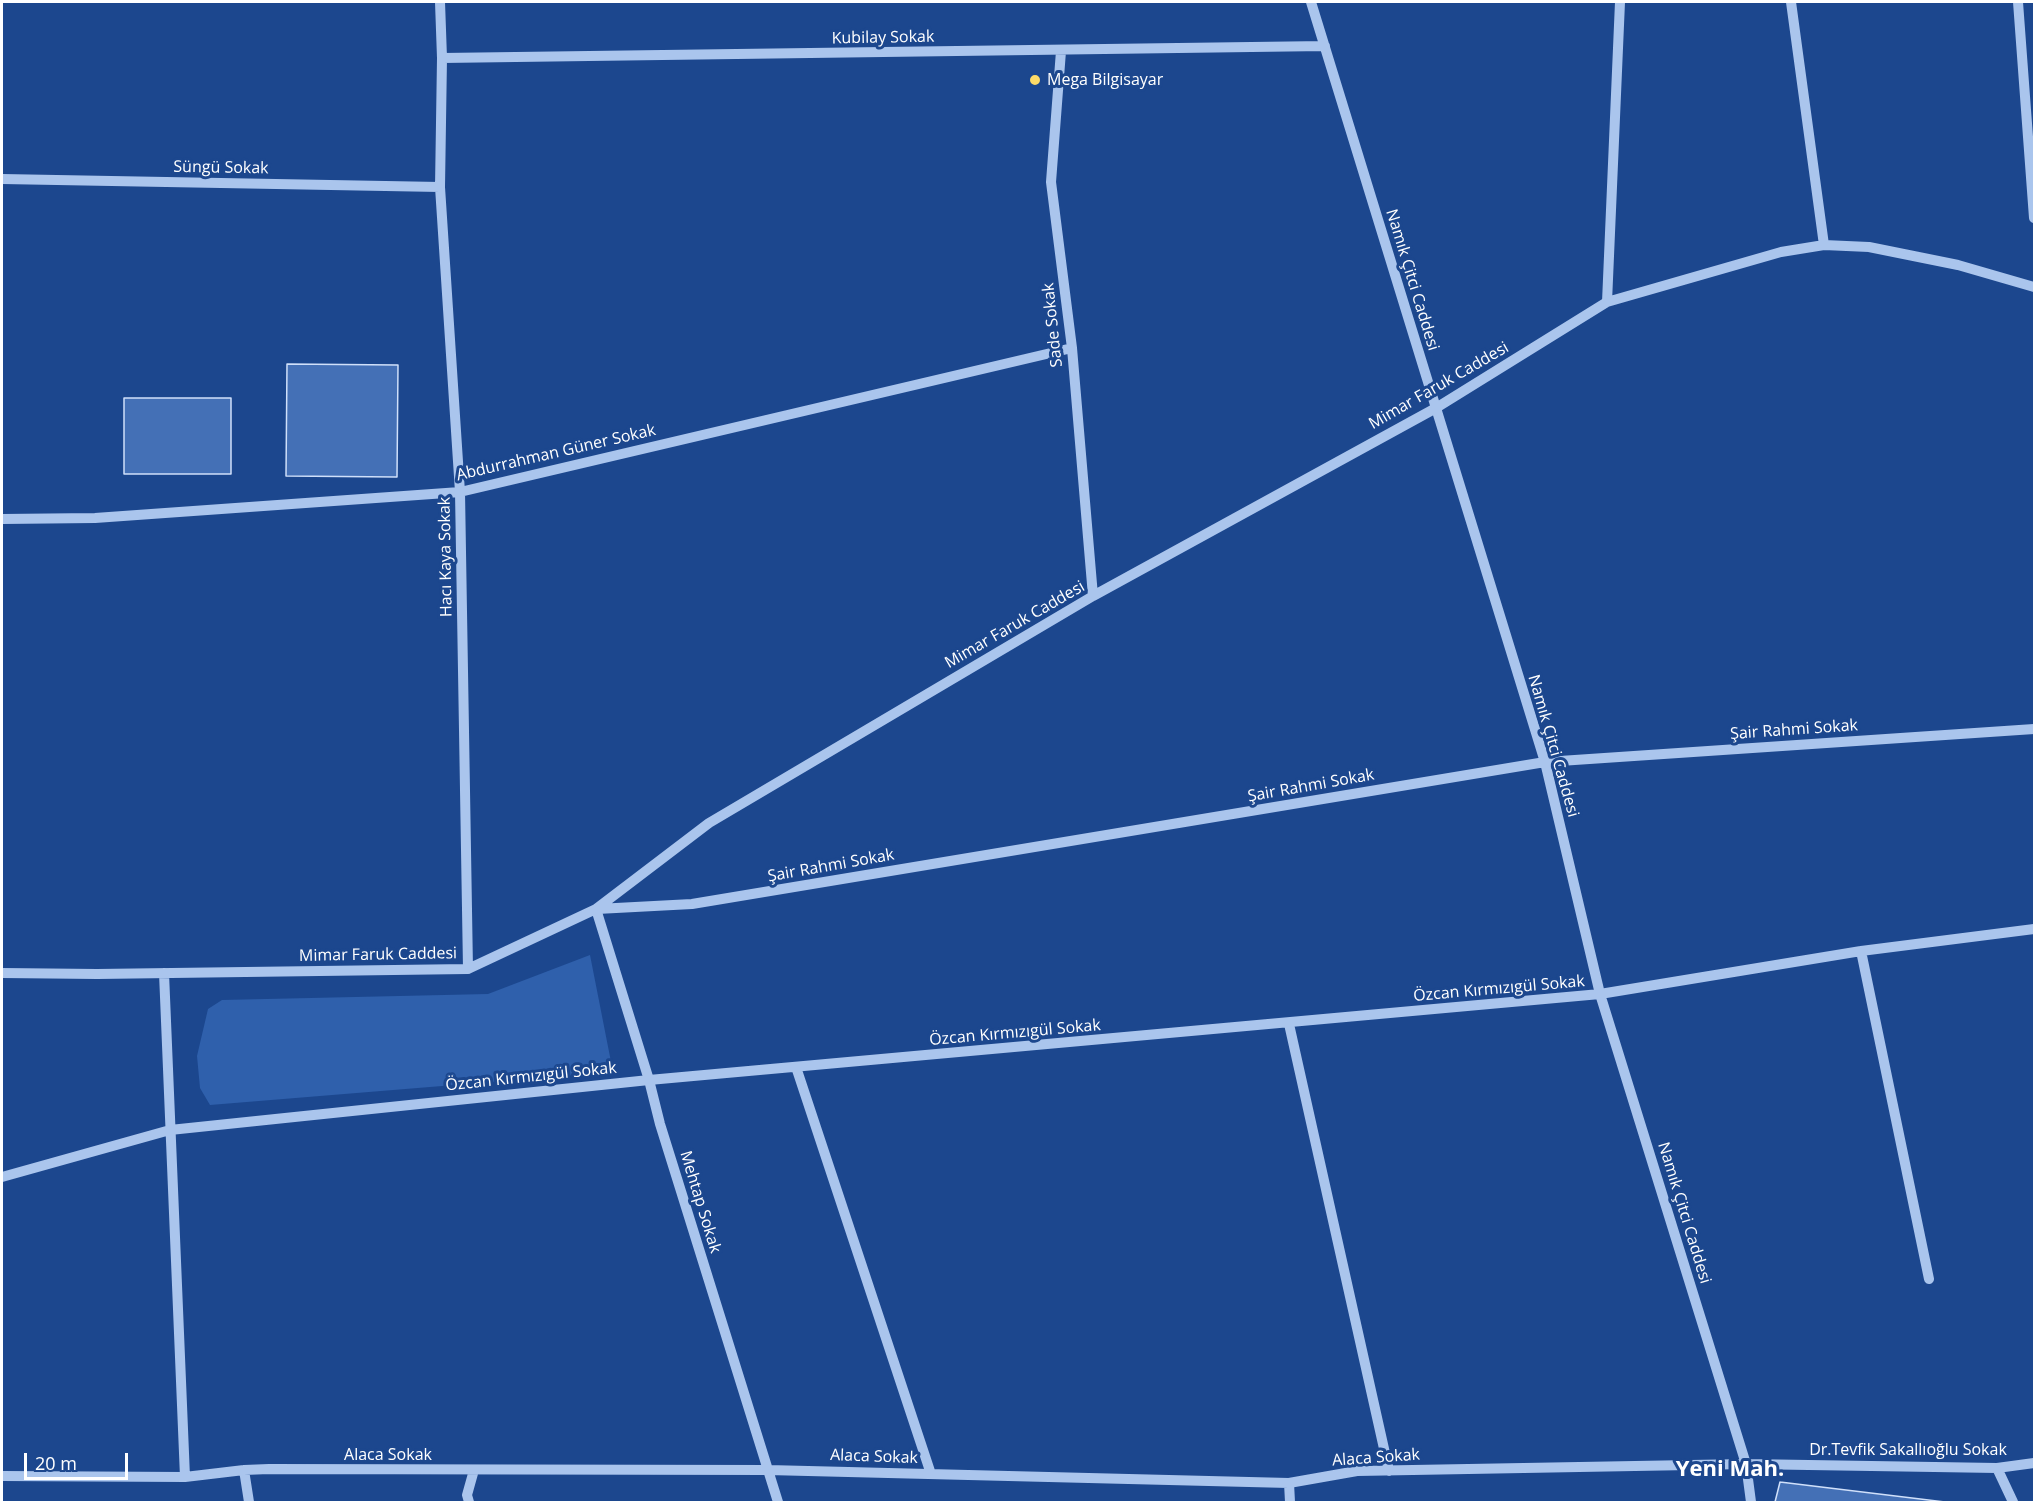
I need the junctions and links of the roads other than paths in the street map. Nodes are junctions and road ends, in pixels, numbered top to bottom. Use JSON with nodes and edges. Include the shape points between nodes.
{"nodes":[{"id":1,"x":440,"y":2,"type":"edge"},
{"id":2,"x":1311,"y":2,"type":"edge"},
{"id":3,"x":1620,"y":2,"type":"edge"},
{"id":4,"x":1791,"y":2,"type":"edge"},
{"id":5,"x":2018,"y":2,"type":"edge"},
{"id":6,"x":1325,"y":46,"type":"junction"},
{"id":7,"x":1061,"y":51,"type":"junction"},
{"id":8,"x":442,"y":58,"type":"junction"},
{"id":9,"x":2,"y":179,"type":"edge"},
{"id":10,"x":440,"y":187,"type":"junction"},
{"id":11,"x":2034,"y":218,"type":"edge"},
{"id":12,"x":1824,"y":245,"type":"junction"},
{"id":13,"x":2034,"y":287,"type":"edge"},
{"id":14,"x":1607,"y":303,"type":"junction"},
{"id":15,"x":1072,"y":348,"type":"junction"},
{"id":16,"x":1436,"y":408,"type":"junction"},
{"id":17,"x":460,"y":492,"type":"junction"},
{"id":18,"x":2,"y":519,"type":"edge"},
{"id":19,"x":1093,"y":596,"type":"junction"},
{"id":20,"x":2034,"y":729,"type":"edge"},
{"id":21,"x":1545,"y":762,"type":"junction"},
{"id":22,"x":596,"y":909,"type":"junction"},
{"id":23,"x":2034,"y":929,"type":"edge"},
{"id":24,"x":1861,"y":951,"type":"junction"},
{"id":25,"x":468,"y":969,"type":"junction"},
{"id":26,"x":2,"y":973,"type":"edge"},
{"id":27,"x":164,"y":973,"type":"junction"},
{"id":28,"x":1600,"y":994,"type":"junction"},
{"id":29,"x":1289,"y":1024,"type":"junction"},
{"id":30,"x":796,"y":1067,"type":"junction"},
{"id":31,"x":649,"y":1080,"type":"junction"},
{"id":32,"x":170,"y":1130,"type":"junction"},
{"id":33,"x":2,"y":1177,"type":"edge"},
{"id":34,"x":1929,"y":1280,"type":"dead end"},
{"id":35,"x":2034,"y":1463,"type":"edge"},
{"id":36,"x":1746,"y":1464,"type":"junction"},
{"id":37,"x":1997,"y":1468,"type":"junction"},
{"id":38,"x":244,"y":1470,"type":"junction"},
{"id":39,"x":474,"y":1470,"type":"junction"},
{"id":40,"x":768,"y":1470,"type":"junction"},
{"id":41,"x":1389,"y":1470,"type":"junction"},
{"id":42,"x":931,"y":1474,"type":"junction"},
{"id":43,"x":2,"y":1476,"type":"edge"},
{"id":44,"x":185,"y":1477,"type":"junction"},
{"id":45,"x":1289,"y":1483,"type":"junction"},
{"id":46,"x":468,"y":1499,"type":"edge"},
{"id":47,"x":249,"y":1503,"type":"edge"},
{"id":48,"x":778,"y":1503,"type":"edge"},
{"id":49,"x":1290,"y":1503,"type":"edge"},
{"id":50,"x":1750,"y":1503,"type":"edge"},
{"id":51,"x":2013,"y":1503,"type":"edge"}],
"edges":[{"from":1,"to":8,"type":"street","name":"Hacı Kaya Sokak"},
{"from":2,"to":6,"type":"street","name":"Namık Çitci Caddesi"},
{"from":3,"to":14,"type":"street"},
{"from":4,"to":12,"type":"street"},
{"from":5,"to":11,"type":"street"},
{"from":6,"to":7,"type":"street","name":"Kubilay Sokak"},
{"from":6,"to":16,"type":"street","name":"Namık Çitci Caddesi"},
{"from":7,"to":8,"type":"street","name":"Kubilay Sokak"},
{"from":7,"to":15,"type":"street","name":"Sade Sokak","via":[[1051,182]]},
{"from":8,"to":10,"type":"street","name":"Hacı Kaya Sokak"},
{"from":9,"to":10,"type":"street","name":"Süngü Sokak"},
{"from":10,"to":17,"type":"street","name":"Hacı Kaya Sokak"},
{"from":12,"to":13,"type":"street","name":"Mimar Faruk Caddesi","via":[[1869,247],[1958,265]]},
{"from":12,"to":14,"type":"street","name":"Mimar Faruk Caddesi","via":[[1781,252]]},
{"from":14,"to":16,"type":"street","name":"Mimar Faruk Caddesi"},
{"from":15,"to":17,"type":"street","name":"Abdurrahman Güner Sokak"},
{"from":15,"to":19,"type":"street","name":"Sade Sokak"},
{"from":16,"to":19,"type":"street","name":"Mimar Faruk Caddesi"},
{"from":16,"to":21,"type":"street","name":"Namık Çitci Caddesi"},
{"from":17,"to":18,"type":"street","name":"Abdurrahman Güner Sokak","via":[[95,518]]},
{"from":17,"to":25,"type":"street","name":"Hacı Kaya Sokak"},
{"from":19,"to":22,"type":"street","name":"Mimar Faruk Caddesi","via":[[709,823]]},
{"from":20,"to":21,"type":"street","name":"Şair Rahmi Sokak"},
{"from":21,"to":22,"type":"street","name":"Şair Rahmi Sokak","via":[[692,904]]},
{"from":21,"to":28,"type":"street","name":"Namık Çitci Caddesi"},
{"from":22,"to":25,"type":"street","name":"Mimar Faruk Caddesi"},
{"from":22,"to":31,"type":"street","name":"Mehtap Sokak"},
{"from":23,"to":24,"type":"street","name":"Özcan Kırmızıgül Sokak"},
{"from":24,"to":28,"type":"street","name":"Özcan Kırmızıgül Sokak"},
{"from":24,"to":34,"type":"street"},
{"from":25,"to":27,"type":"street","name":"Mimar Faruk Caddesi"},
{"from":26,"to":27,"type":"street","name":"Mimar Faruk Caddesi"},
{"from":27,"to":32,"type":"street"},
{"from":28,"to":29,"type":"street","name":"Özcan Kırmızıgül Sokak"},
{"from":28,"to":36,"type":"street","name":"Namık Çitci Caddesi"},
{"from":29,"to":30,"type":"street","name":"Özcan Kırmızıgül Sokak"},
{"from":29,"to":41,"type":"street"},
{"from":30,"to":31,"type":"street","name":"Özcan Kırmızıgül Sokak"},
{"from":30,"to":42,"type":"street"},
{"from":31,"to":32,"type":"street","name":"Özcan Kırmızıgül Sokak"},
{"from":31,"to":40,"type":"street","name":"Mehtap Sokak"},
{"from":32,"to":33,"type":"street","name":"Özcan Kırmızıgül Sokak"},
{"from":32,"to":44,"type":"street"},
{"from":35,"to":37,"type":"street","name":"Dr.Tevfik Sakallıoğlu Sokak"},
{"from":36,"to":37,"type":"street","name":"Dr.Tevfik Sakallıoğlu Sokak"},
{"from":36,"to":41,"type":"street","name":"Alaca Sokak"},
{"from":36,"to":50,"type":"street","name":"Namık Çitci Caddesi"},
{"from":37,"to":51,"type":"street"},
{"from":38,"to":39,"type":"street","name":"Alaca Sokak"},
{"from":38,"to":44,"type":"street","name":"Alaca Sokak"},
{"from":38,"to":47,"type":"street"},
{"from":39,"to":40,"type":"street","name":"Alaca Sokak"},
{"from":39,"to":46,"type":"street"},
{"from":40,"to":42,"type":"street","name":"Alaca Sokak"},
{"from":40,"to":48,"type":"street","name":"Mehtap Sokak"},
{"from":41,"to":45,"type":"street","name":"Alaca Sokak","via":[[1357,1471]]},
{"from":42,"to":45,"type":"street","name":"Alaca Sokak"},
{"from":43,"to":44,"type":"street","name":"Alaca Sokak"},
{"from":45,"to":49,"type":"street"}]}
